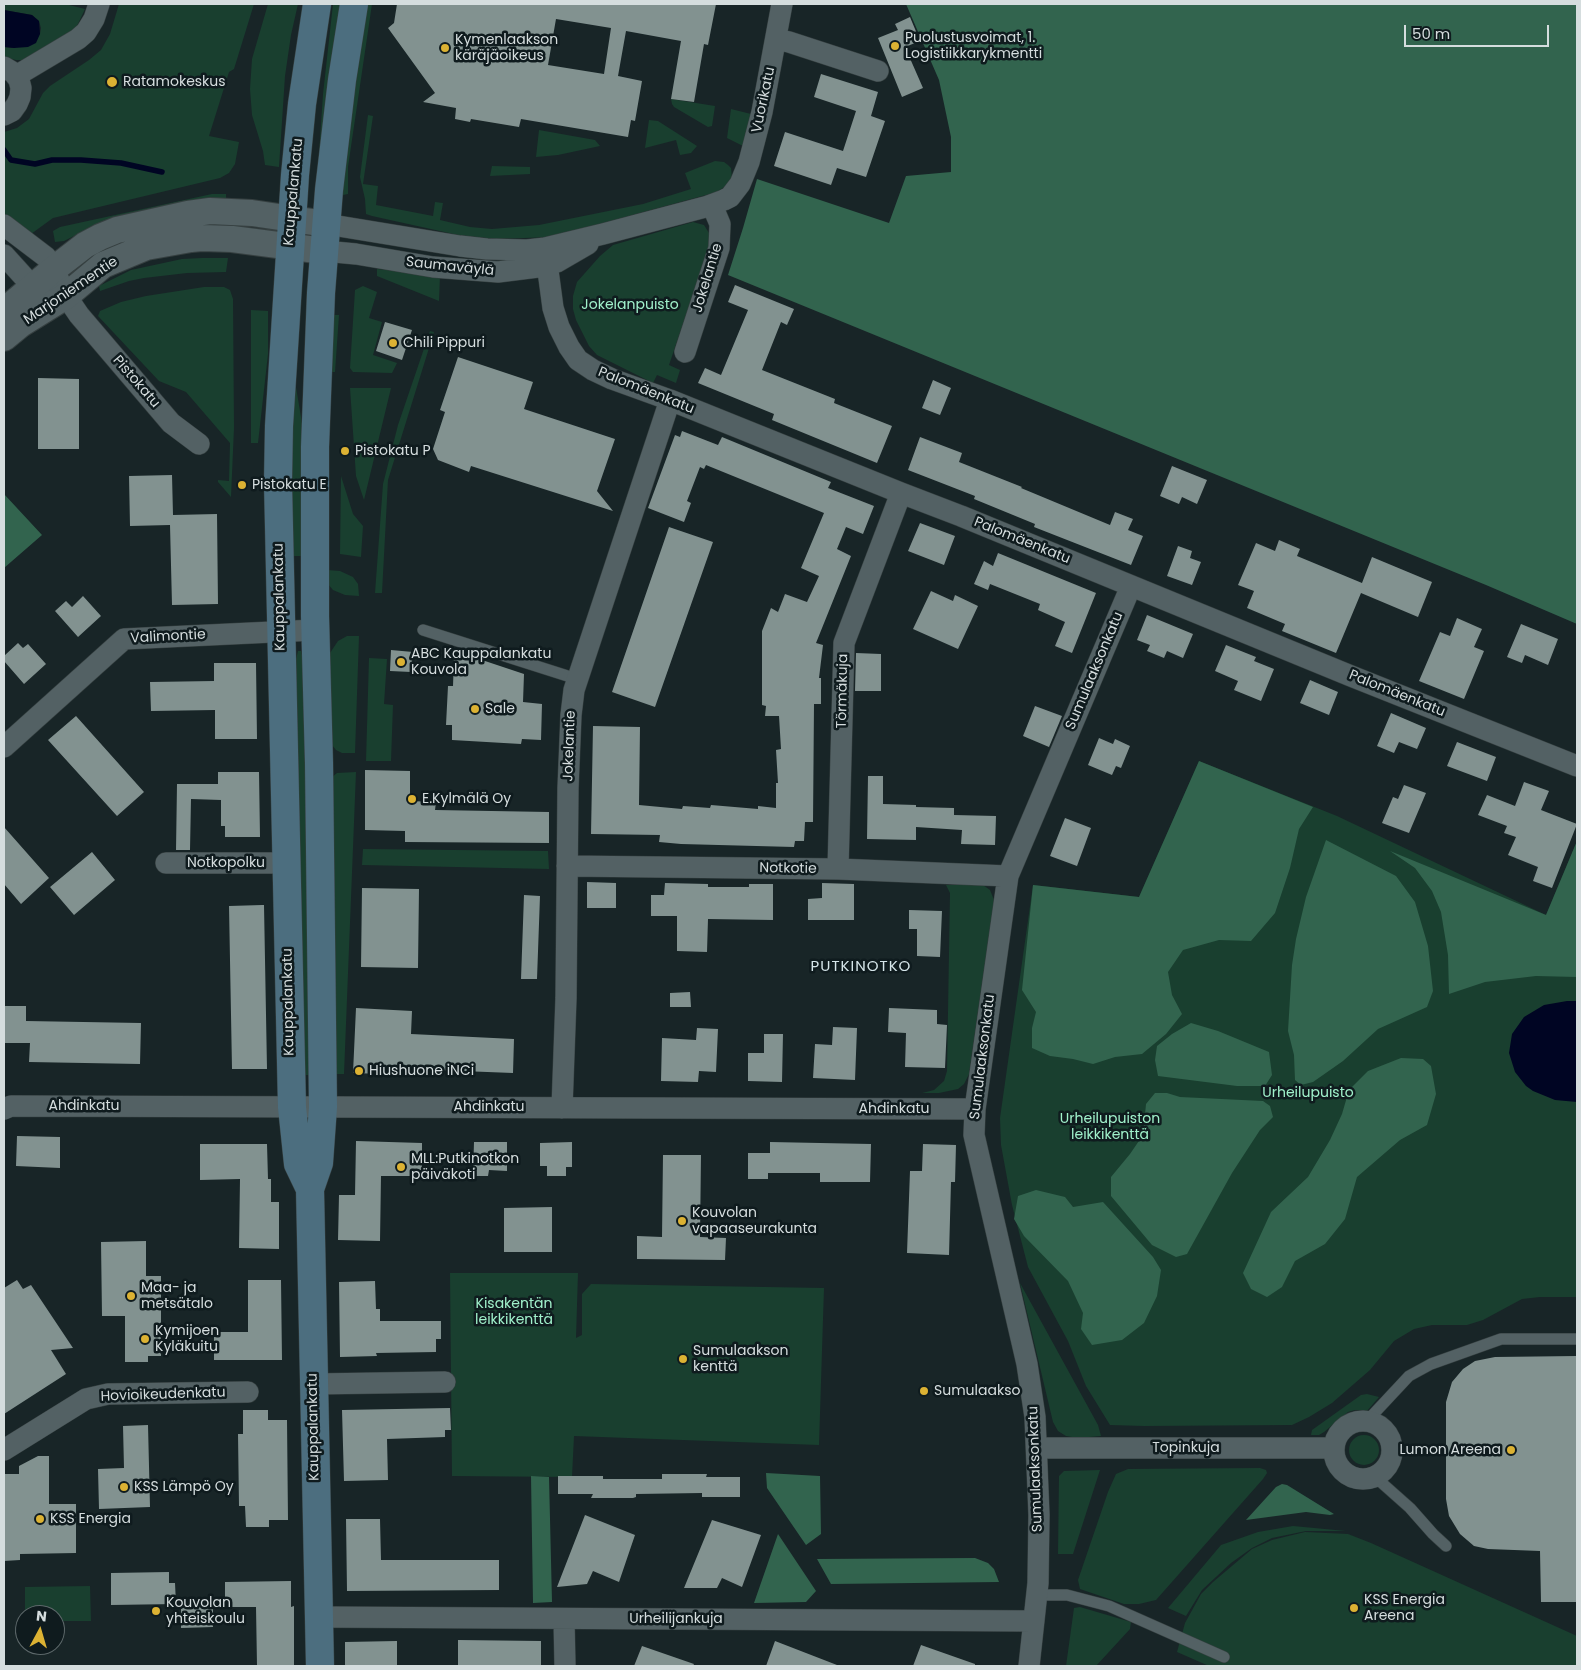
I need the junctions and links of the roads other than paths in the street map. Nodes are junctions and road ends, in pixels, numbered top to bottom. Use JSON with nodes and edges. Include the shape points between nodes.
{"nodes":[{"id":1,"x":99,"y":4,"type":"edge"},
{"id":2,"x":317,"y":4,"type":"edge"},
{"id":3,"x":354,"y":4,"type":"edge"},
{"id":4,"x":782,"y":4,"type":"edge"},
{"id":5,"x":776,"y":39,"type":"junction"},
{"id":6,"x":878,"y":71,"type":"dead end"},
{"id":7,"x":10,"y":72,"type":"edge"},
{"id":8,"x":4,"y":115,"type":"edge"},
{"id":9,"x":734,"y":192,"type":"joint"},
{"id":10,"x":712,"y":205,"type":"junction"},
{"id":11,"x":292,"y":219,"type":"junction"},
{"id":12,"x":326,"y":224,"type":"junction"},
{"id":13,"x":4,"y":225,"type":"edge"},
{"id":14,"x":290,"y":246,"type":"junction"},
{"id":15,"x":324,"y":251,"type":"junction"},
{"id":16,"x":4,"y":255,"type":"edge"},
{"id":17,"x":546,"y":257,"type":"junction"},
{"id":18,"x":54,"y":269,"type":"junction"},
{"id":19,"x":32,"y":286,"type":"junction"},
{"id":20,"x":66,"y":305,"type":"junction"},
{"id":21,"x":4,"y":310,"type":"edge"},
{"id":22,"x":4,"y":338,"type":"edge"},
{"id":23,"x":685,"y":352,"type":"dead end"},
{"id":24,"x":670,"y":400,"type":"junction"},
{"id":25,"x":199,"y":444,"type":"dead end"},
{"id":26,"x":901,"y":494,"type":"junction"},
{"id":27,"x":1131,"y":586,"type":"junction"},
{"id":28,"x":315,"y":630,"type":"junction"},
{"id":29,"x":423,"y":630,"type":"dead end"},
{"id":30,"x":280,"y":632,"type":"junction"},
{"id":31,"x":577,"y":679,"type":"junction"},
{"id":32,"x":4,"y":747,"type":"edge"},
{"id":33,"x":1577,"y":766,"type":"edge"},
{"id":34,"x":166,"y":863,"type":"dead end"},
{"id":35,"x":286,"y":863,"type":"junction"},
{"id":36,"x":567,"y":866,"type":"junction"},
{"id":37,"x":838,"y":869,"type":"junction"},
{"id":38,"x":1008,"y":876,"type":"junction"},
{"id":39,"x":292,"y":1107,"type":"junction"},
{"id":40,"x":323,"y":1107,"type":"junction"},
{"id":41,"x":562,"y":1108,"type":"junction"},
{"id":42,"x":4,"y":1109,"type":"edge"},
{"id":43,"x":975,"y":1109,"type":"junction"},
{"id":44,"x":310,"y":1189,"type":"junction"},
{"id":45,"x":1577,"y":1339,"type":"edge"},
{"id":46,"x":445,"y":1382,"type":"dead end"},
{"id":47,"x":313,"y":1384,"type":"junction"},
{"id":48,"x":248,"y":1392,"type":"dead end"},
{"id":49,"x":1367,"y":1421,"type":"junction"},
{"id":50,"x":1038,"y":1448,"type":"junction"},
{"id":51,"x":1334,"y":1448,"type":"junction"},
{"id":52,"x":4,"y":1450,"type":"edge"},
{"id":53,"x":1374,"y":1476,"type":"junction"},
{"id":54,"x":1446,"y":1546,"type":"dead end"},
{"id":55,"x":1037,"y":1595,"type":"junction"},
{"id":56,"x":319,"y":1617,"type":"junction"},
{"id":57,"x":564,"y":1618,"type":"junction"},
{"id":58,"x":1034,"y":1621,"type":"junction"},
{"id":59,"x":1224,"y":1657,"type":"dead end"},
{"id":60,"x":320,"y":1666,"type":"edge"},
{"id":61,"x":565,"y":1666,"type":"edge"},
{"id":62,"x":1029,"y":1666,"type":"edge"}],
"edges":[{"from":1,"to":7,"type":"street","via":[[94,19],[78,40]]},
{"from":2,"to":11,"type":"main road","name":"Kauppalankatu","via":[[302,104]]},
{"from":3,"to":12,"type":"main road","name":"Kauppalankatu"},
{"from":4,"to":5,"type":"street","name":"Vuorikatu"},
{"from":5,"to":6,"type":"street"},
{"from":5,"to":9,"type":"street","name":"Vuorikatu","via":[[753,146],[744,176]]},
{"from":7,"to":8,"type":"street","via":[[21,88],[20,97],[12,111]]},
{"from":9,"to":10,"type":"street","name":"Saumaväylä"},
{"from":10,"to":17,"type":"street","name":"Saumaväylä","via":[[603,234]]},
{"from":10,"to":23,"type":"street","name":"Jokelantie","via":[[720,224],[719,248]]},
{"from":11,"to":12,"type":"street","name":"Marjoniementie"},
{"from":11,"to":14,"type":"main road","name":"Kauppalankatu"},
{"from":11,"to":18,"type":"street","name":"Marjoniementie","via":[[233,211],[188,214],[136,225],[100,237]]},
{"from":12,"to":15,"type":"main road","name":"Kauppalankatu"},
{"from":12,"to":17,"type":"street","name":"Saumaväylä","via":[[487,249],[517,250]]},
{"from":13,"to":18,"type":"street","via":[[46,258]]},
{"from":14,"to":15,"type":"street","name":"Saumaväylä"},
{"from":14,"to":20,"type":"street","name":"Marjoniementie","via":[[202,238],[146,247],[103,265]]},
{"from":14,"to":30,"type":"main road","name":"Kauppalankatu","via":[[279,435]]},
{"from":15,"to":17,"type":"street","name":"Saumaväylä","via":[[433,267],[498,272]]},
{"from":15,"to":28,"type":"main road","name":"Kauppalankatu","via":[[316,437]]},
{"from":16,"to":19,"type":"street","name":"Pistokatu"},
{"from":17,"to":24,"type":"street","name":"Palomäenkatu","via":[[553,308],[559,327],[578,360],[612,380]]},
{"from":18,"to":19,"type":"street","name":"Marjoniementie"},
{"from":18,"to":20,"type":"street"},
{"from":19,"to":20,"type":"street","name":"Pistokatu"},
{"from":19,"to":21,"type":"street","name":"Marjoniementie"},
{"from":20,"to":22,"type":"street","name":"Marjoniementie","via":[[20,324]]},
{"from":20,"to":25,"type":"street","name":"Pistokatu","via":[[171,423]]},
{"from":24,"to":26,"type":"street","name":"Palomäenkatu"},
{"from":24,"to":31,"type":"street","name":"Jokelantie"},
{"from":26,"to":27,"type":"street","name":"Palomäenkatu"},
{"from":26,"to":37,"type":"street","name":"Törmäkuja","via":[[844,643]]},
{"from":27,"to":33,"type":"street","name":"Palomäenkatu"},
{"from":27,"to":38,"type":"street","name":"Sumulaaksonkatu"},
{"from":28,"to":30,"type":"street","name":"Valimontie"},
{"from":28,"to":40,"type":"main road","name":"Kauppalankatu"},
{"from":29,"to":31,"type":"lane"},
{"from":30,"to":32,"type":"street","name":"Valimontie","via":[[124,639]]},
{"from":30,"to":35,"type":"main road","name":"Kauppalankatu"},
{"from":31,"to":36,"type":"street","name":"Jokelantie","via":[[570,715]]},
{"from":34,"to":35,"type":"street","name":"Notkopolku"},
{"from":35,"to":39,"type":"main road","name":"Kauppalankatu"},
{"from":36,"to":37,"type":"street","name":"Notkotie"},
{"from":36,"to":41,"type":"street","name":"Jokelantie"},
{"from":37,"to":38,"type":"street","name":"Notkotie"},
{"from":38,"to":43,"type":"street","name":"Sumulaaksonkatu"},
{"from":39,"to":40,"type":"street","name":"Ahdinkatu"},
{"from":39,"to":42,"type":"street","name":"Ahdinkatu","via":[[11,1106]]},
{"from":39,"to":44,"type":"main road","name":"Kauppalankatu","via":[[298,1164]]},
{"from":40,"to":41,"type":"street","name":"Ahdinkatu"},
{"from":40,"to":44,"type":"main road","name":"Kauppalankatu","via":[[319,1163]]},
{"from":41,"to":43,"type":"street","name":"Ahdinkatu"},
{"from":43,"to":50,"type":"street","name":"Sumulaaksonkatu","via":[[974,1135],[1032,1385]]},
{"from":44,"to":47,"type":"main road","name":"Kauppalankatu"},
{"from":45,"to":49,"type":"lane","via":[[1500,1340],[1431,1364],[1409,1376]]},
{"from":46,"to":47,"type":"street"},
{"from":47,"to":56,"type":"main road","name":"Kauppalankatu"},
{"from":48,"to":52,"type":"street","name":"Hovioikeudenkatu","via":[[108,1394],[86,1399]]},
{"from":49,"to":51,"type":"street","via":[[1357,1421],[1344,1427],[1337,1435]]},
{"from":49,"to":53,"type":"street","via":[[1380,1426],[1391,1446],[1390,1460]]},
{"from":50,"to":51,"type":"street","name":"Topinkuja"},
{"from":50,"to":55,"type":"street","name":"Sumulaaksonkatu"},
{"from":51,"to":53,"type":"street","via":[[1335,1458],[1350,1476]]},
{"from":53,"to":54,"type":"lane"},
{"from":55,"to":58,"type":"street","name":"Sumulaaksonkatu"},
{"from":55,"to":59,"type":"lane","via":[[1067,1595],[1109,1606]]},
{"from":56,"to":57,"type":"street","name":"Urheilijankuja"},
{"from":56,"to":60,"type":"main road","name":"Kauppalankatu"},
{"from":57,"to":58,"type":"street","name":"Urheilijankuja"},
{"from":57,"to":61,"type":"street"},
{"from":58,"to":62,"type":"street","name":"Sumulaaksonkatu"}]}
